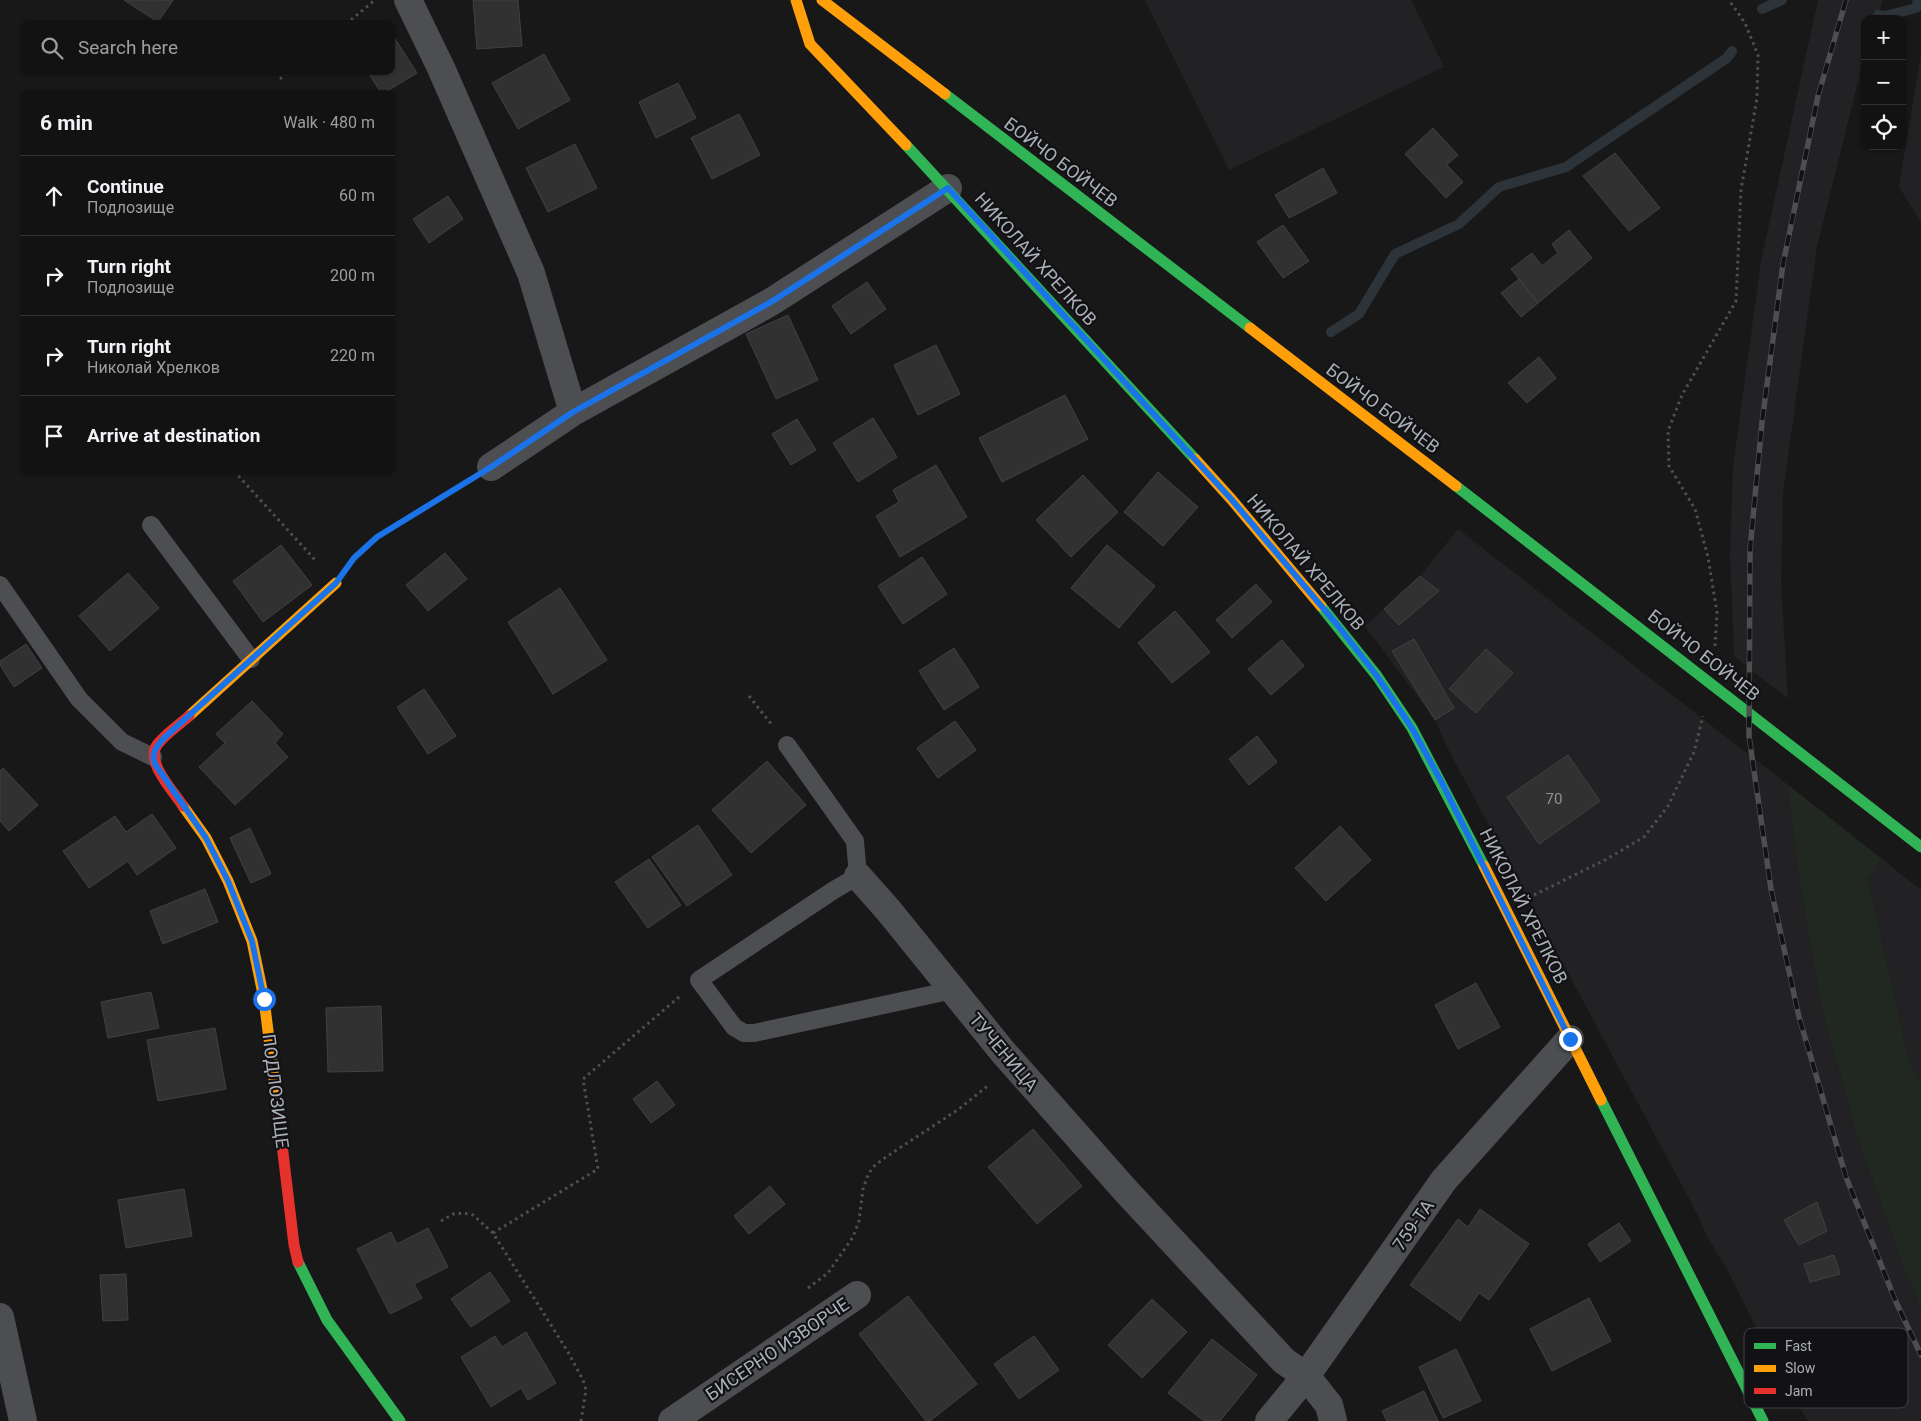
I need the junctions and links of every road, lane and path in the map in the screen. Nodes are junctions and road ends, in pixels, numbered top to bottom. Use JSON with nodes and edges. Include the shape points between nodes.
{"nodes":[{"id":1,"x":375,"y":0,"type":"edge"},
{"id":2,"x":408,"y":0,"type":"edge"},
{"id":3,"x":796,"y":0,"type":"edge"},
{"id":4,"x":822,"y":0,"type":"edge"},
{"id":5,"x":1729,"y":0,"type":"edge"},
{"id":6,"x":351,"y":20,"type":"edge"},
{"id":7,"x":284,"y":75,"type":"edge"},
{"id":8,"x":280,"y":79,"type":"dead end"},
{"id":9,"x":948,"y":188,"type":"junction"},
{"id":10,"x":573,"y":412,"type":"junction"},
{"id":11,"x":491,"y":467,"type":"joint"},
{"id":12,"x":238,"y":475,"type":"edge"},
{"id":13,"x":151,"y":525,"type":"dead end"},
{"id":14,"x":336,"y":583,"type":"junction"},
{"id":15,"x":0,"y":585,"type":"edge"},
{"id":16,"x":1715,"y":652,"type":"dead end"},
{"id":17,"x":251,"y":660,"type":"junction"},
{"id":18,"x":749,"y":696,"type":"dead end"},
{"id":19,"x":1705,"y":707,"type":"dead end"},
{"id":20,"x":787,"y":744,"type":"joint"},
{"id":21,"x":153,"y":757,"type":"junction"},
{"id":22,"x":1921,"y":847,"type":"edge"},
{"id":23,"x":858,"y":876,"type":"junction"},
{"id":24,"x":1505,"y":909,"type":"junction"},
{"id":25,"x":699,"y":980,"type":"junction"},
{"id":26,"x":953,"y":990,"type":"junction"},
{"id":27,"x":1570,"y":1039,"type":"junction"},
{"id":28,"x":1013,"y":1064,"type":"junction"},
{"id":29,"x":441,"y":1221,"type":"dead end"},
{"id":30,"x":493,"y":1233,"type":"junction"},
{"id":31,"x":806,"y":1290,"type":"dead end"},
{"id":32,"x":857,"y":1295,"type":"dead end"},
{"id":33,"x":0,"y":1317,"type":"edge"},
{"id":34,"x":1306,"y":1376,"type":"junction"},
{"id":35,"x":1744,"y":1383,"type":"edge"},
{"id":36,"x":1756,"y":1408,"type":"edge"},
{"id":37,"x":23,"y":1421,"type":"edge"},
{"id":38,"x":400,"y":1421,"type":"edge"},
{"id":39,"x":581,"y":1421,"type":"edge"},
{"id":40,"x":672,"y":1421,"type":"edge"},
{"id":41,"x":1269,"y":1421,"type":"edge"},
{"id":42,"x":1333,"y":1421,"type":"edge"},
{"id":43,"x":1763,"y":1421,"type":"edge"}],
"edges":[{"from":1,"to":6,"type":"path"},
{"from":2,"to":10,"type":"street","via":[[531,273]]},
{"from":3,"to":9,"type":"main road","name":"НИКОЛАЙ ХРЕЛКОВ","via":[[810,44]]},
{"from":4,"to":22,"type":"main road","name":"БОЙЧО БОЙЧЕВ"},
{"from":5,"to":16,"type":"path","via":[[1745,23],[1758,55],[1757,98],[1741,190],[1736,301],[1682,395],[1668,431],[1669,466],[1695,509],[1708,557],[1717,613]]},
{"from":7,"to":8,"type":"path"},
{"from":9,"to":10,"type":"street","via":[[771,302]]},
{"from":9,"to":24,"type":"main road","name":"НИКОЛАЙ ХРЕЛКОВ","via":[[1232,500],[1350,641],[1412,728]]},
{"from":10,"to":11,"type":"street"},
{"from":11,"to":14,"type":"path","via":[[377,537],[354,558]]},
{"from":12,"to":14,"type":"path"},
{"from":13,"to":17,"type":"lane"},
{"from":14,"to":17,"type":"main road"},
{"from":15,"to":21,"type":"lane","via":[[79,699],[122,742]]},
{"from":17,"to":21,"type":"main road","via":[[164,738],[156,746]]},
{"from":18,"to":20,"type":"path"},
{"from":19,"to":24,"type":"path","via":[[1694,752],[1668,806],[1644,837]]},
{"from":20,"to":23,"type":"lane","via":[[856,841]]},
{"from":21,"to":38,"type":"main road","name":"ПОДЛОЗИЩЕ","via":[[160,773],[206,838],[228,881],[252,941],[264,999],[294,1245],[300,1268],[327,1320]]},
{"from":23,"to":25,"type":"lane"},
{"from":23,"to":26,"type":"street","name":"ТУЧЕНИЦА"},
{"from":24,"to":27,"type":"main road","name":"НИКОЛАЙ ХРЕЛКОВ"},
{"from":25,"to":26,"type":"lane","via":[[734,1028],[744,1033]]},
{"from":25,"to":30,"type":"path","via":[[582,1079],[598,1169]]},
{"from":26,"to":28,"type":"street","name":"ТУЧЕНИЦА"},
{"from":27,"to":34,"type":"street","name":"759-ТА","via":[[1444,1180]]},
{"from":27,"to":35,"type":"main road","name":"НИКОЛАЙ ХРЕЛКОВ"},
{"from":28,"to":31,"type":"path","via":[[959,1109],[874,1167],[863,1189],[859,1221],[853,1237],[828,1273]]},
{"from":28,"to":34,"type":"street","name":"ТУЧЕНИЦА","via":[[1284,1361]]},
{"from":29,"to":30,"type":"path","via":[[453,1214],[473,1215]]},
{"from":30,"to":39,"type":"path","via":[[583,1380],[586,1390]]},
{"from":32,"to":40,"type":"street","name":"БИСЕРНО ИЗВОРЧЕ"},
{"from":33,"to":37,"type":"street"},
{"from":34,"to":41,"type":"street","name":"759-ТА"},
{"from":34,"to":42,"type":"street","name":"ТУЧЕНИЦА","via":[[1329,1405]]},
{"from":36,"to":43,"type":"main road","name":"НИКОЛАЙ ХРЕЛКОВ"}]}
